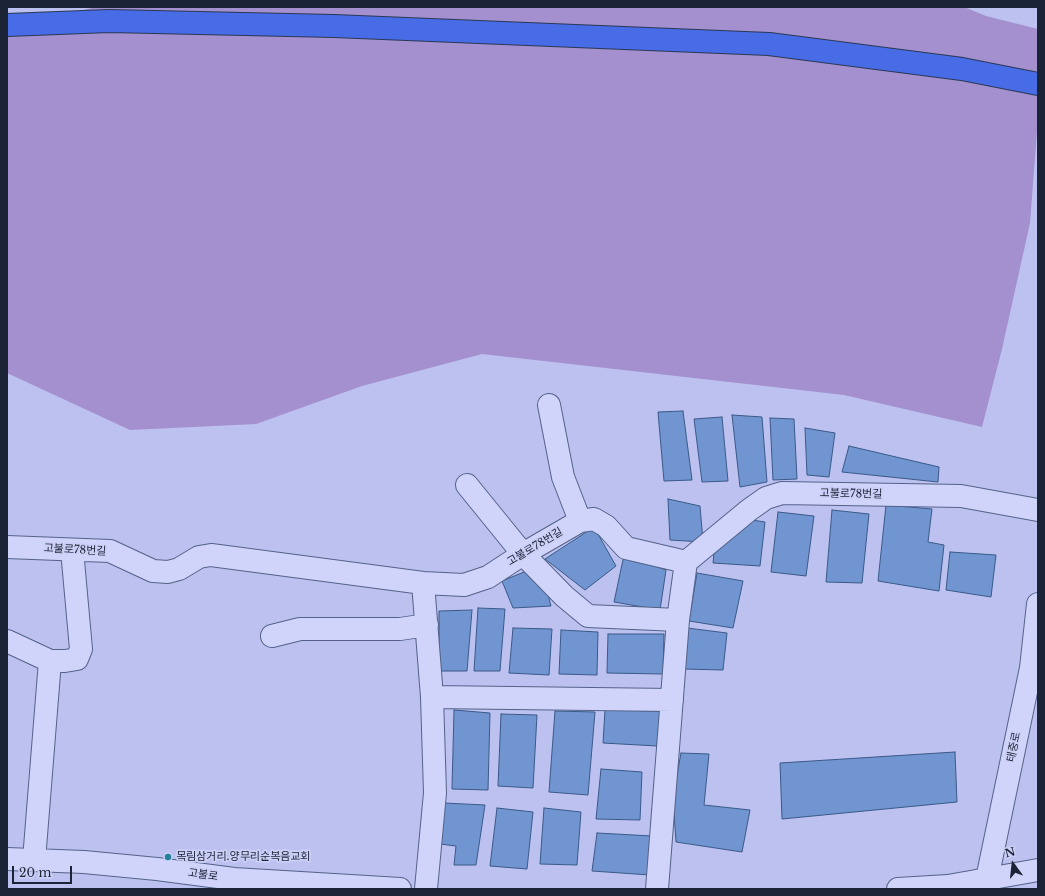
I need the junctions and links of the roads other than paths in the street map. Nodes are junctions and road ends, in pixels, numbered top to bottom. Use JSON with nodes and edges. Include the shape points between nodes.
{"nodes":[{"id":1,"x":7,"y":25,"type":"edge"},
{"id":2,"x":1038,"y":84,"type":"edge"},
{"id":3,"x":549,"y":405,"type":"dead end"},
{"id":4,"x":467,"y":485,"type":"dead end"},
{"id":5,"x":1038,"y":510,"type":"edge"},
{"id":6,"x":580,"y":521,"type":"junction"},
{"id":7,"x":7,"y":547,"type":"edge"},
{"id":8,"x":72,"y":550,"type":"junction"},
{"id":9,"x":523,"y":554,"type":"junction"},
{"id":10,"x":686,"y":562,"type":"junction"},
{"id":11,"x":423,"y":583,"type":"junction"},
{"id":12,"x":1038,"y":604,"type":"edge"},
{"id":13,"x":678,"y":620,"type":"junction"},
{"id":14,"x":426,"y":625,"type":"junction"},
{"id":15,"x":272,"y":636,"type":"dead end"},
{"id":16,"x":7,"y":641,"type":"edge"},
{"id":17,"x":50,"y":661,"type":"junction"},
{"id":18,"x":432,"y":697,"type":"junction"},
{"id":19,"x":672,"y":700,"type":"junction"},
{"id":20,"x":7,"y":859,"type":"edge"},
{"id":21,"x":34,"y":860,"type":"junction"},
{"id":22,"x":1038,"y":870,"type":"edge"},
{"id":23,"x":232,"y":884,"type":"edge"},
{"id":24,"x":986,"y":884,"type":"edge"},
{"id":25,"x":400,"y":889,"type":"edge"},
{"id":26,"x":426,"y":889,"type":"edge"},
{"id":27,"x":657,"y":889,"type":"edge"},
{"id":28,"x":898,"y":889,"type":"edge"}],
"edges":[{"from":1,"to":2,"type":"highway","via":[[109,21],[319,25],[768,44],[962,69]]},
{"from":3,"to":6,"type":"street","via":[[563,477]]},
{"from":4,"to":9,"type":"street"},
{"from":5,"to":10,"type":"street","name":"고불로78번길","via":[[961,496],[782,493],[766,498],[749,510]]},
{"from":6,"to":9,"type":"street","name":"고불로78번길"},
{"from":6,"to":10,"type":"street","via":[[594,518],[606,526],[626,548]]},
{"from":7,"to":8,"type":"street","name":"고불로78번길"},
{"from":8,"to":11,"type":"street","name":"고불로78번길","via":[[110,551],[153,571],[168,572],[179,569],[199,557],[212,555]]},
{"from":8,"to":17,"type":"street","via":[[81,650],[77,659]]},
{"from":9,"to":11,"type":"street","name":"고불로78번길","via":[[488,577],[464,585]]},
{"from":9,"to":13,"type":"street","via":[[564,596],[588,616]]},
{"from":10,"to":13,"type":"street"},
{"from":11,"to":14,"type":"street"},
{"from":12,"to":24,"type":"street","name":"태중로","via":[[1030,668]]},
{"from":13,"to":19,"type":"street"},
{"from":14,"to":15,"type":"street","via":[[400,629],[300,629]]},
{"from":14,"to":18,"type":"street"},
{"from":16,"to":17,"type":"street"},
{"from":17,"to":21,"type":"street"},
{"from":18,"to":19,"type":"street"},
{"from":18,"to":26,"type":"street","via":[[435,793]]},
{"from":19,"to":27,"type":"street"},
{"from":20,"to":21,"type":"street","name":"고불로"},
{"from":21,"to":23,"type":"street","name":"고불로","via":[[150,868]]},
{"from":22,"to":24,"type":"street"},
{"from":23,"to":25,"type":"street","name":"고불로"},
{"from":24,"to":28,"type":"street"}]}
